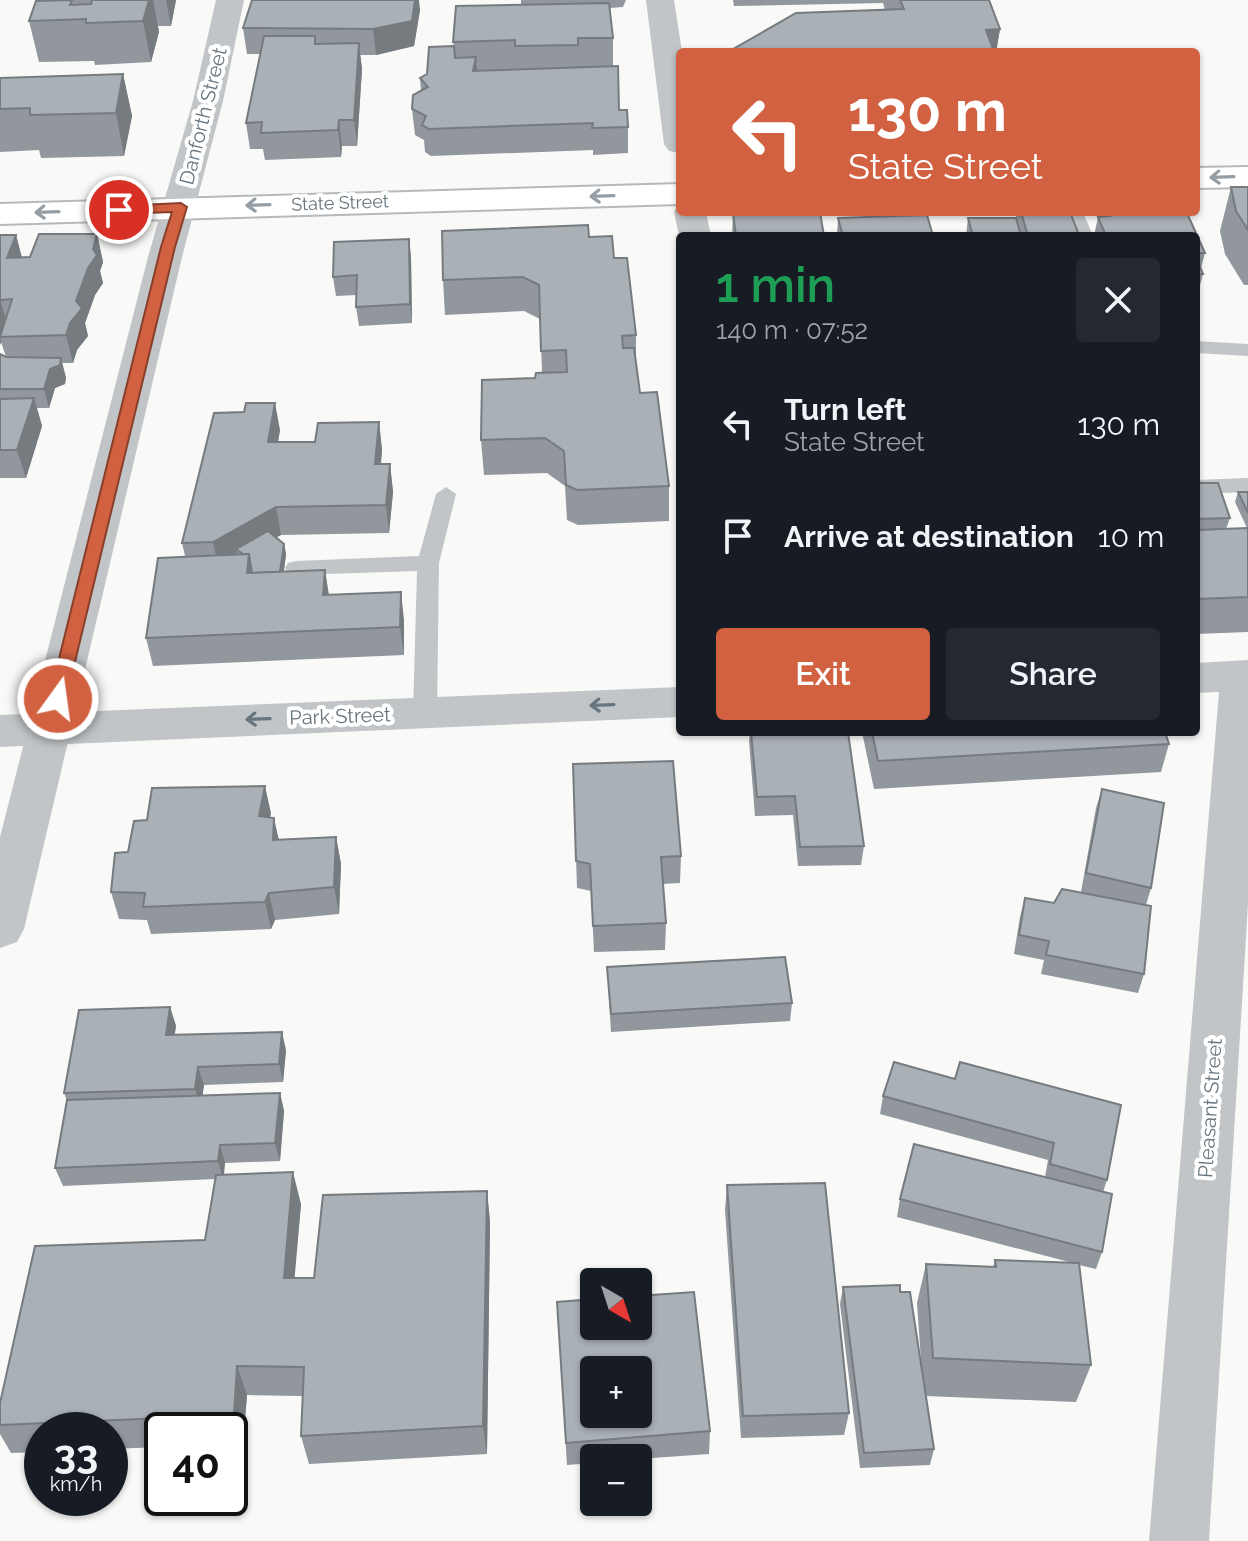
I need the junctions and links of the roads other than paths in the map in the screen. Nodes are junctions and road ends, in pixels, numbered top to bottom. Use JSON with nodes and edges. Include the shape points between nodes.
{"nodes":[{"id":1,"x":230,"y":0,"type":"edge"},
{"id":2,"x":660,"y":0,"type":"edge"},
{"id":3,"x":676,"y":115,"type":"edge"},
{"id":4,"x":1248,"y":177,"type":"edge"},
{"id":5,"x":1200,"y":178,"type":"edge"},
{"id":6,"x":676,"y":194,"type":"edge"},
{"id":7,"x":181,"y":207,"type":"junction"},
{"id":8,"x":0,"y":214,"type":"edge"},
{"id":9,"x":1200,"y":347,"type":"edge"},
{"id":10,"x":1248,"y":350,"type":"edge"},
{"id":11,"x":1248,"y":485,"type":"edge"},
{"id":12,"x":1200,"y":487,"type":"edge"},
{"id":13,"x":446,"y":494,"type":"dead end"},
{"id":14,"x":428,"y":563,"type":"junction"},
{"id":15,"x":296,"y":568,"type":"edge"},
{"id":16,"x":1228,"y":676,"type":"edge"},
{"id":17,"x":676,"y":702,"type":"edge"},
{"id":18,"x":425,"y":713,"type":"junction"},
{"id":19,"x":50,"y":729,"type":"junction"},
{"id":20,"x":0,"y":731,"type":"edge"},
{"id":21,"x":0,"y":929,"type":"edge"},
{"id":22,"x":1179,"y":1541,"type":"edge"}],
"edges":[{"from":1,"to":7,"type":"street","name":"Danforth Street"},
{"from":2,"to":3,"type":"street"},
{"from":4,"to":5,"type":"main road","one_way":true},
{"from":6,"to":7,"type":"main road","name":"State Street","one_way":true},
{"from":7,"to":8,"type":"main road","name":"State Street","one_way":true},
{"from":7,"to":19,"type":"street","name":"Danforth Street"},
{"from":9,"to":10,"type":"lane"},
{"from":11,"to":12,"type":"lane"},
{"from":13,"to":14,"type":"lane"},
{"from":14,"to":15,"type":"lane"},
{"from":14,"to":18,"type":"lane"},
{"from":16,"to":22,"type":"street","name":"Pleasant Street"},
{"from":17,"to":18,"type":"street","name":"Park Street","one_way":true},
{"from":18,"to":19,"type":"street","name":"Park Street","one_way":true},
{"from":19,"to":20,"type":"street","name":"Park Street"},
{"from":19,"to":21,"type":"street","name":"Danforth Street"}]}
